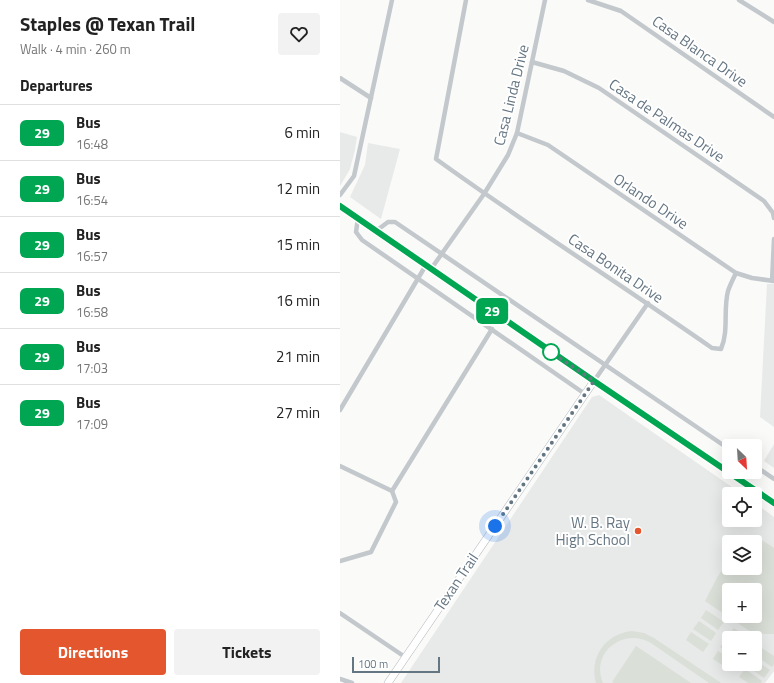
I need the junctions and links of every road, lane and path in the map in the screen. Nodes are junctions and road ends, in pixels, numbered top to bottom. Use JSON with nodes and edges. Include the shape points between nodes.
{"nodes":[{"id":1,"x":392,"y":0,"type":"edge"},
{"id":2,"x":466,"y":0,"type":"edge"},
{"id":3,"x":545,"y":0,"type":"edge"},
{"id":4,"x":588,"y":0,"type":"edge"},
{"id":5,"x":738,"y":0,"type":"edge"},
{"id":6,"x":774,"y":22,"type":"edge"},
{"id":7,"x":532,"y":62,"type":"junction"},
{"id":8,"x":340,"y":78,"type":"edge"},
{"id":9,"x":371,"y":98,"type":"junction"},
{"id":10,"x":774,"y":118,"type":"edge"},
{"id":11,"x":517,"y":133,"type":"junction"},
{"id":12,"x":484,"y":194,"type":"junction"},
{"id":13,"x":340,"y":195,"type":"edge"},
{"id":14,"x":340,"y":206,"type":"edge"},
{"id":15,"x":358,"y":218,"type":"junction"},
{"id":16,"x":774,"y":218,"type":"edge"},
{"id":17,"x":376,"y":231,"type":"junction"},
{"id":18,"x":774,"y":239,"type":"edge"},
{"id":19,"x":442,"y":254,"type":"junction"},
{"id":20,"x":429,"y":267,"type":"junction"},
{"id":21,"x":736,"y":273,"type":"junction"},
{"id":22,"x":418,"y":278,"type":"junction"},
{"id":23,"x":773,"y":281,"type":"edge"},
{"id":24,"x":648,"y":303,"type":"junction"},
{"id":25,"x":492,"y":329,"type":"junction"},
{"id":26,"x":605,"y":364,"type":"junction"},
{"id":27,"x":594,"y":381,"type":"junction"},
{"id":28,"x":585,"y":394,"type":"junction"},
{"id":29,"x":340,"y":410,"type":"edge"},
{"id":30,"x":722,"y":444,"type":"edge"},
{"id":31,"x":340,"y":466,"type":"edge"},
{"id":32,"x":762,"y":471,"type":"edge"},
{"id":33,"x":774,"y":479,"type":"edge"},
{"id":34,"x":392,"y":491,"type":"junction"},
{"id":35,"x":774,"y":504,"type":"edge"},
{"id":36,"x":340,"y":561,"type":"edge"},
{"id":37,"x":340,"y":613,"type":"edge"},
{"id":38,"x":405,"y":657,"type":"junction"},
{"id":39,"x":340,"y":679,"type":"edge"},
{"id":40,"x":352,"y":683,"type":"edge"},
{"id":41,"x":388,"y":683,"type":"edge"}],
"edges":[{"from":1,"to":9,"type":"street"},
{"from":2,"to":12,"type":"street","name":"Casa Bonita Drive","via":[[436,159]]},
{"from":3,"to":7,"type":"street","name":"Casa Linda Drive"},
{"from":4,"to":10,"type":"street","name":"Casa Blanca Drive","via":[[621,11]]},
{"from":5,"to":6,"type":"street"},
{"from":7,"to":11,"type":"street","name":"Casa Linda Drive"},
{"from":7,"to":16,"type":"street","name":"Casa de Palmas Drive","via":[[564,71],[599,88],[764,201]]},
{"from":8,"to":9,"type":"street"},
{"from":9,"to":13,"type":"street","via":[[354,176]]},
{"from":11,"to":12,"type":"street","name":"Casa Linda Drive","via":[[508,155]]},
{"from":11,"to":21,"type":"street","name":"Orlando Drive","via":[[548,145]]},
{"from":12,"to":19,"type":"street","name":"Casa Linda Drive"},
{"from":12,"to":24,"type":"street","name":"Casa Bonita Drive"},
{"from":14,"to":15,"type":"main road"},
{"from":15,"to":17,"type":"main road"},
{"from":15,"to":22,"type":"street","via":[[356,232],[362,240]]},
{"from":17,"to":19,"type":"street","via":[[388,222],[395,222]]},
{"from":17,"to":20,"type":"main road"},
{"from":18,"to":23,"type":"street"},
{"from":19,"to":20,"type":"street","name":"Casa Linda Drive"},
{"from":19,"to":26,"type":"street"},
{"from":20,"to":22,"type":"street","name":"Casa Linda Drive"},
{"from":20,"to":27,"type":"main road"},
{"from":21,"to":23,"type":"street","name":"Orlando Drive"},
{"from":21,"to":24,"type":"street","name":"Casa Bonita Drive","via":[[728,291],[725,339],[720,349],[712,348]]},
{"from":22,"to":25,"type":"street"},
{"from":22,"to":29,"type":"street","name":"Casa Linda Drive"},
{"from":24,"to":26,"type":"street","name":"Texan Trail"},
{"from":25,"to":28,"type":"street"},
{"from":25,"to":34,"type":"street"},
{"from":26,"to":27,"type":"street","name":"Texan Trail"},
{"from":26,"to":30,"type":"street"},
{"from":27,"to":28,"type":"main road","name":"Texan Trail"},
{"from":27,"to":35,"type":"main road"},
{"from":28,"to":38,"type":"main road","name":"Texan Trail"},
{"from":31,"to":34,"type":"street"},
{"from":32,"to":33,"type":"street"},
{"from":34,"to":36,"type":"street","via":[[396,502],[371,552]]},
{"from":37,"to":38,"type":"street"},
{"from":38,"to":41,"type":"main road","name":"Texan Trail"},
{"from":39,"to":40,"type":"street"}]}
